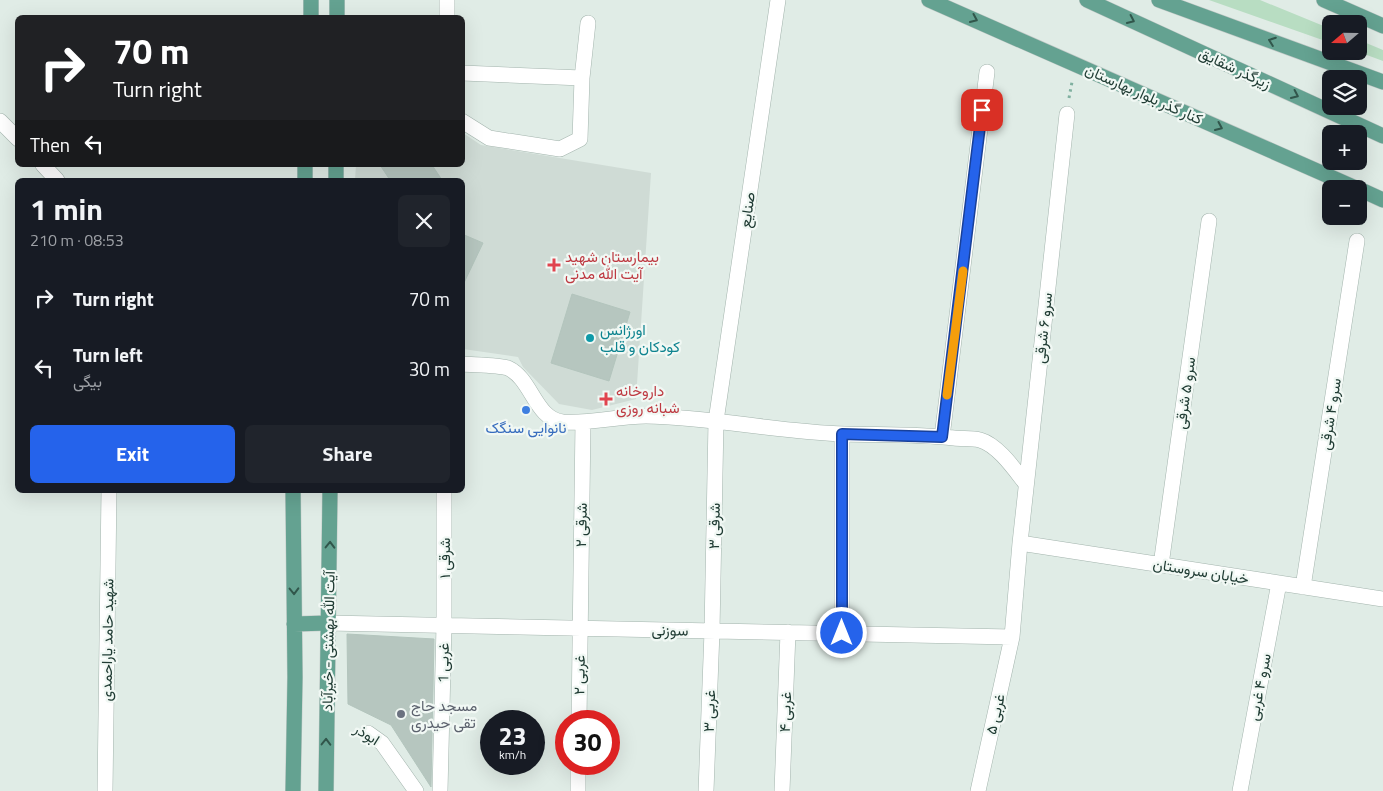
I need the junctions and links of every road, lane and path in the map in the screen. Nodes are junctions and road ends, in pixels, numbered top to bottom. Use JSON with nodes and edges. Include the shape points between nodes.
{"nodes":[{"id":1,"x":311,"y":0,"type":"edge"},
{"id":2,"x":337,"y":0,"type":"edge"},
{"id":3,"x":447,"y":0,"type":"edge"},
{"id":4,"x":778,"y":0,"type":"edge"},
{"id":5,"x":929,"y":0,"type":"edge"},
{"id":6,"x":1087,"y":0,"type":"edge"},
{"id":7,"x":1159,"y":0,"type":"edge"},
{"id":8,"x":1324,"y":0,"type":"edge"},
{"id":9,"x":311,"y":15,"type":"edge"},
{"id":10,"x":337,"y":15,"type":"edge"},
{"id":11,"x":447,"y":15,"type":"edge"},
{"id":12,"x":588,"y":24,"type":"dead end"},
{"id":13,"x":1383,"y":26,"type":"edge"},
{"id":14,"x":1076,"y":64,"type":"junction"},
{"id":15,"x":987,"y":72,"type":"dead end"},
{"id":16,"x":465,"y":73,"type":"edge"},
{"id":17,"x":582,"y":78,"type":"junction"},
{"id":18,"x":1383,"y":82,"type":"edge"},
{"id":19,"x":1066,"y":114,"type":"joint"},
{"id":20,"x":0,"y":121,"type":"edge"},
{"id":21,"x":465,"y":123,"type":"edge"},
{"id":22,"x":15,"y":136,"type":"edge"},
{"id":23,"x":1383,"y":136,"type":"edge"},
{"id":24,"x":45,"y":167,"type":"edge"},
{"id":25,"x":55,"y":178,"type":"edge"},
{"id":26,"x":1371,"y":194,"type":"edge"},
{"id":27,"x":1209,"y":221,"type":"dead end"},
{"id":28,"x":1357,"y":242,"type":"joint"},
{"id":29,"x":465,"y":364,"type":"edge"},
{"id":30,"x":716,"y":421,"type":"junction"},
{"id":31,"x":583,"y":422,"type":"junction"},
{"id":32,"x":842,"y":434,"type":"junction"},
{"id":33,"x":942,"y":437,"type":"junction"},
{"id":34,"x":1026,"y":484,"type":"junction"},
{"id":35,"x":109,"y":493,"type":"edge"},
{"id":36,"x":291,"y":493,"type":"edge"},
{"id":37,"x":330,"y":493,"type":"edge"},
{"id":38,"x":444,"y":493,"type":"edge"},
{"id":39,"x":1020,"y":543,"type":"junction"},
{"id":40,"x":1161,"y":565,"type":"junction"},
{"id":41,"x":1279,"y":583,"type":"junction"},
{"id":42,"x":1304,"y":587,"type":"junction"},
{"id":43,"x":1383,"y":599,"type":"edge"},
{"id":44,"x":328,"y":623,"type":"junction"},
{"id":45,"x":294,"y":624,"type":"junction"},
{"id":46,"x":444,"y":625,"type":"junction"},
{"id":47,"x":580,"y":628,"type":"junction"},
{"id":48,"x":712,"y":631,"type":"junction"},
{"id":49,"x":788,"y":632,"type":"junction"},
{"id":50,"x":842,"y":633,"type":"junction"},
{"id":51,"x":1012,"y":637,"type":"junction"},
{"id":52,"x":579,"y":710,"type":"edge"},
{"id":53,"x":368,"y":732,"type":"dead end"},
{"id":54,"x":578,"y":775,"type":"edge"},
{"id":55,"x":105,"y":791,"type":"edge"},
{"id":56,"x":293,"y":791,"type":"edge"},
{"id":57,"x":326,"y":791,"type":"edge"},
{"id":58,"x":416,"y":791,"type":"edge"},
{"id":59,"x":440,"y":791,"type":"edge"},
{"id":60,"x":578,"y":791,"type":"edge"},
{"id":61,"x":706,"y":791,"type":"edge"},
{"id":62,"x":782,"y":791,"type":"edge"},
{"id":63,"x":978,"y":791,"type":"edge"},
{"id":64,"x":1240,"y":791,"type":"edge"}],
"edges":[{"from":1,"to":9,"type":"main road"},
{"from":2,"to":10,"type":"main road"},
{"from":3,"to":11,"type":"street"},
{"from":4,"to":30,"type":"street","name":"صنایع"},
{"from":5,"to":14,"type":"main road","name":"کنار گذر بلوار بهارستان","one_way":true},
{"from":6,"to":23,"type":"main road","name":"زیرگذر شقایق","one_way":true},
{"from":18,"to":7,"type":"main road","one_way":true},
{"from":8,"to":13,"type":"main road"},
{"from":12,"to":17,"type":"street"},
{"from":14,"to":19,"type":"path"},
{"from":14,"to":26,"type":"main road","name":"کنار گذر بلوار بهارستان","one_way":true},
{"from":15,"to":33,"type":"street"},
{"from":16,"to":17,"type":"street"},
{"from":17,"to":21,"type":"street","via":[[580,139],[560,149],[489,138]]},
{"from":19,"to":34,"type":"street","name":"سرو ۶ شرقی"},
{"from":20,"to":22,"type":"street"},
{"from":24,"to":25,"type":"street"},
{"from":26,"to":28,"type":"path"},
{"from":27,"to":40,"type":"street","name":"سرو ۵ شرقی"},
{"from":28,"to":42,"type":"street","name":"سرو ۴ شرقی"},
{"from":29,"to":31,"type":"street","via":[[507,368],[519,376],[550,418]]},
{"from":30,"to":31,"type":"street","via":[[644,416]]},
{"from":30,"to":32,"type":"street"},
{"from":30,"to":48,"type":"street","name":"شرقی ۳"},
{"from":31,"to":47,"type":"street","name":"شرقی ۲"},
{"from":32,"to":33,"type":"street"},
{"from":32,"to":50,"type":"street"},
{"from":33,"to":34,"type":"street","via":[[982,441],[1006,457]]},
{"from":34,"to":39,"type":"street","name":"سرو ۶ شرقی"},
{"from":35,"to":55,"type":"street","name":"شهید حامد یاراحمدی"},
{"from":36,"to":45,"type":"main road","one_way":true},
{"from":44,"to":37,"type":"main road","name":"آیت الله بهشتی - خیرآباد","one_way":true},
{"from":38,"to":46,"type":"street","name":"شرقی ۱"},
{"from":39,"to":40,"type":"street","name":"خیابان سروستان"},
{"from":39,"to":51,"type":"street","name":"غربی ۵"},
{"from":40,"to":41,"type":"street","name":"خیابان سروستان"},
{"from":41,"to":42,"type":"street","name":"خیابان سروستان"},
{"from":41,"to":64,"type":"street","name":"سرو ۴ غربی"},
{"from":42,"to":43,"type":"street","name":"خیابان سروستان"},
{"from":44,"to":45,"type":"main road"},
{"from":44,"to":46,"type":"street","name":"سوزنی"},
{"from":57,"to":44,"type":"main road","name":"آیت الله بهشتی - خیرآباد","one_way":true},
{"from":45,"to":56,"type":"main road"},
{"from":46,"to":47,"type":"street","name":"سوزنی"},
{"from":46,"to":59,"type":"street","name":"غربی 1"},
{"from":47,"to":48,"type":"street","name":"سوزنی"},
{"from":47,"to":52,"type":"street","name":"غربی ۲"},
{"from":48,"to":49,"type":"street","name":"سوزنی"},
{"from":48,"to":61,"type":"street","name":"غربی ۳"},
{"from":49,"to":50,"type":"street","name":"سوزنی"},
{"from":49,"to":62,"type":"street","name":"غربی ۴"},
{"from":50,"to":51,"type":"street","name":"سوزنی"},
{"from":51,"to":63,"type":"street","name":"غربی ۵"},
{"from":53,"to":58,"type":"street","name":"ابوذر","via":[[382,743]]},
{"from":54,"to":60,"type":"street"}]}
